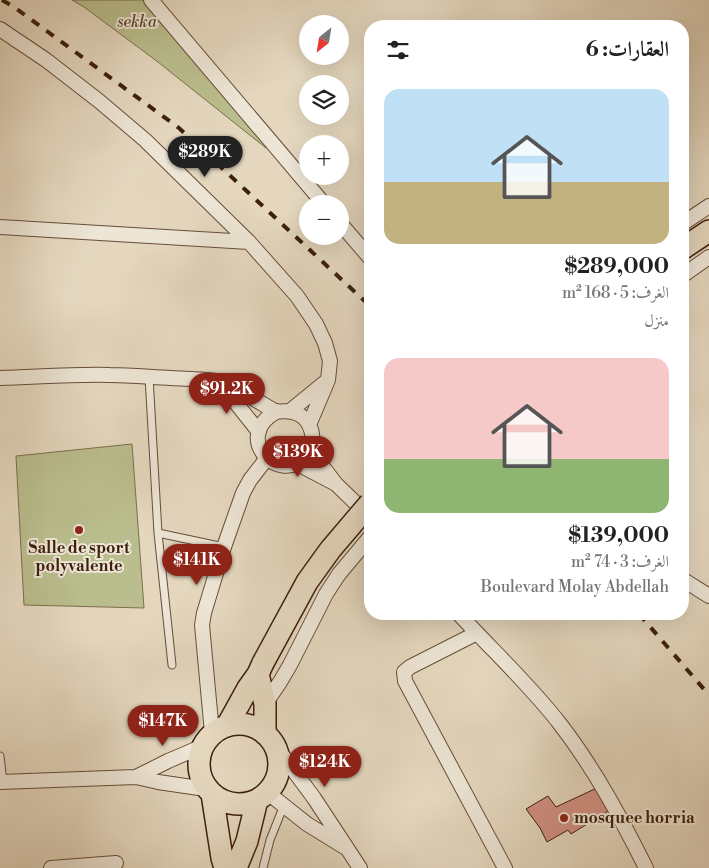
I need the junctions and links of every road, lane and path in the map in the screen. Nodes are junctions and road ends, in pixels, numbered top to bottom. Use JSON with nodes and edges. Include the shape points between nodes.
{"nodes":[{"id":1,"x":150,"y":0,"type":"edge"},
{"id":2,"x":0,"y":29,"type":"edge"},
{"id":3,"x":316,"y":195,"type":"edge"},
{"id":4,"x":709,"y":206,"type":"edge"},
{"id":5,"x":689,"y":219,"type":"edge"},
{"id":6,"x":0,"y":226,"type":"edge"},
{"id":7,"x":709,"y":231,"type":"edge"},
{"id":8,"x":349,"y":233,"type":"edge"},
{"id":9,"x":249,"y":242,"type":"junction"},
{"id":10,"x":689,"y":244,"type":"edge"},
{"id":11,"x":364,"y":251,"type":"edge"},
{"id":12,"x":709,"y":257,"type":"edge"},
{"id":13,"x":689,"y":271,"type":"edge"},
{"id":14,"x":149,"y":377,"type":"junction"},
{"id":15,"x":0,"y":378,"type":"edge"},
{"id":16,"x":328,"y":380,"type":"junction"},
{"id":17,"x":218,"y":381,"type":"junction"},
{"id":18,"x":283,"y":412,"type":"junction"},
{"id":19,"x":309,"y":425,"type":"junction"},
{"id":20,"x":258,"y":432,"type":"junction"},
{"id":21,"x":310,"y":450,"type":"junction"},
{"id":22,"x":267,"y":458,"type":"junction"},
{"id":23,"x":296,"y":463,"type":"junction"},
{"id":24,"x":336,"y":484,"type":"junction"},
{"id":25,"x":364,"y":510,"type":"edge"},
{"id":26,"x":364,"y":511,"type":"edge"},
{"id":27,"x":158,"y":533,"type":"junction"},
{"id":28,"x":364,"y":544,"type":"edge"},
{"id":29,"x":224,"y":547,"type":"junction"},
{"id":30,"x":689,"y":583,"type":"edge"},
{"id":31,"x":709,"y":596,"type":"edge"},
{"id":32,"x":465,"y":620,"type":"edge"},
{"id":33,"x":477,"y":633,"type":"junction"},
{"id":34,"x":172,"y":664,"type":"dead end"},
{"id":35,"x":260,"y":668,"type":"junction"},
{"id":36,"x":265,"y":704,"type":"junction"},
{"id":37,"x":214,"y":735,"type":"junction"},
{"id":38,"x":270,"y":739,"type":"junction"},
{"id":39,"x":0,"y":756,"type":"edge"},
{"id":40,"x":136,"y":777,"type":"junction"},
{"id":41,"x":1,"y":782,"type":"edge"},
{"id":42,"x":209,"y":791,"type":"junction"},
{"id":43,"x":270,"y":800,"type":"junction"},
{"id":44,"x":349,"y":849,"type":"junction"},
{"id":45,"x":116,"y":863,"type":"dead end"},
{"id":46,"x":74,"y":867,"type":"edge"},
{"id":47,"x":51,"y":868,"type":"edge"},
{"id":48,"x":225,"y":868,"type":"edge"},
{"id":49,"x":236,"y":868,"type":"edge"},
{"id":50,"x":263,"y":868,"type":"edge"},
{"id":51,"x":360,"y":868,"type":"edge"},
{"id":52,"x":505,"y":868,"type":"edge"},
{"id":53,"x":646,"y":868,"type":"edge"}],
"edges":[{"from":1,"to":3,"type":"street"},
{"from":2,"to":9,"type":"street","via":[[46,60],[145,140]]},
{"from":4,"to":5,"type":"street"},
{"from":6,"to":9,"type":"street"},
{"from":7,"to":10,"type":"main road"},
{"from":8,"to":11,"type":"street"},
{"from":9,"to":16,"type":"street","via":[[297,296],[316,324],[330,361]]},
{"from":12,"to":13,"type":"street"},
{"from":14,"to":15,"type":"street"},
{"from":14,"to":17,"type":"street"},
{"from":14,"to":27,"type":"lane"},
{"from":16,"to":18,"type":"street"},
{"from":16,"to":19,"type":"street"},
{"from":17,"to":18,"type":"street"},
{"from":17,"to":20,"type":"street"},
{"from":18,"to":19,"type":"street","via":[[298,414]]},
{"from":18,"to":20,"type":"street","via":[[268,416]]},
{"from":19,"to":21,"type":"street","via":[[312,433]]},
{"from":20,"to":22,"type":"street","via":[[261,450]]},
{"from":21,"to":23,"type":"street"},
{"from":21,"to":24,"type":"street"},
{"from":22,"to":23,"type":"street","via":[[281,465]]},
{"from":22,"to":29,"type":"street","via":[[243,493]]},
{"from":23,"to":24,"type":"street"},
{"from":24,"to":25,"type":"street"},
{"from":26,"to":35,"type":"main road","bridge":true,"via":[[330,550],[308,582]]},
{"from":27,"to":29,"type":"lane"},
{"from":27,"to":34,"type":"lane"},
{"from":28,"to":36,"type":"street","via":[[326,594],[290,665]]},
{"from":29,"to":37,"type":"street","via":[[202,625]]},
{"from":30,"to":31,"type":"street"},
{"from":32,"to":33,"type":"street"},
{"from":33,"to":52,"type":"street","via":[[410,666],[404,672],[404,681]]},
{"from":33,"to":53,"type":"street","via":[[560,724],[619,814]]},
{"from":35,"to":36,"type":"main road"},
{"from":35,"to":37,"type":"main road"},
{"from":36,"to":38,"type":"main road"},
{"from":37,"to":38,"type":"main road","via":[[240,724],[254,726]]},
{"from":37,"to":40,"type":"street"},
{"from":37,"to":42,"type":"main road","via":[[199,756],[201,778]]},
{"from":38,"to":43,"type":"main road","via":[[279,757],[279,770]]},
{"from":38,"to":44,"type":"street"},
{"from":39,"to":41,"type":"lane"},
{"from":40,"to":41,"type":"street"},
{"from":40,"to":42,"type":"street"},
{"from":42,"to":43,"type":"main road","via":[[229,804]]},
{"from":42,"to":48,"type":"main road"},
{"from":43,"to":44,"type":"street"},
{"from":43,"to":49,"type":"main road"},
{"from":43,"to":50,"type":"lane","via":[[270,840]]},
{"from":44,"to":51,"type":"street"},
{"from":45,"to":46,"type":"street"},
{"from":46,"to":47,"type":"street"}]}
